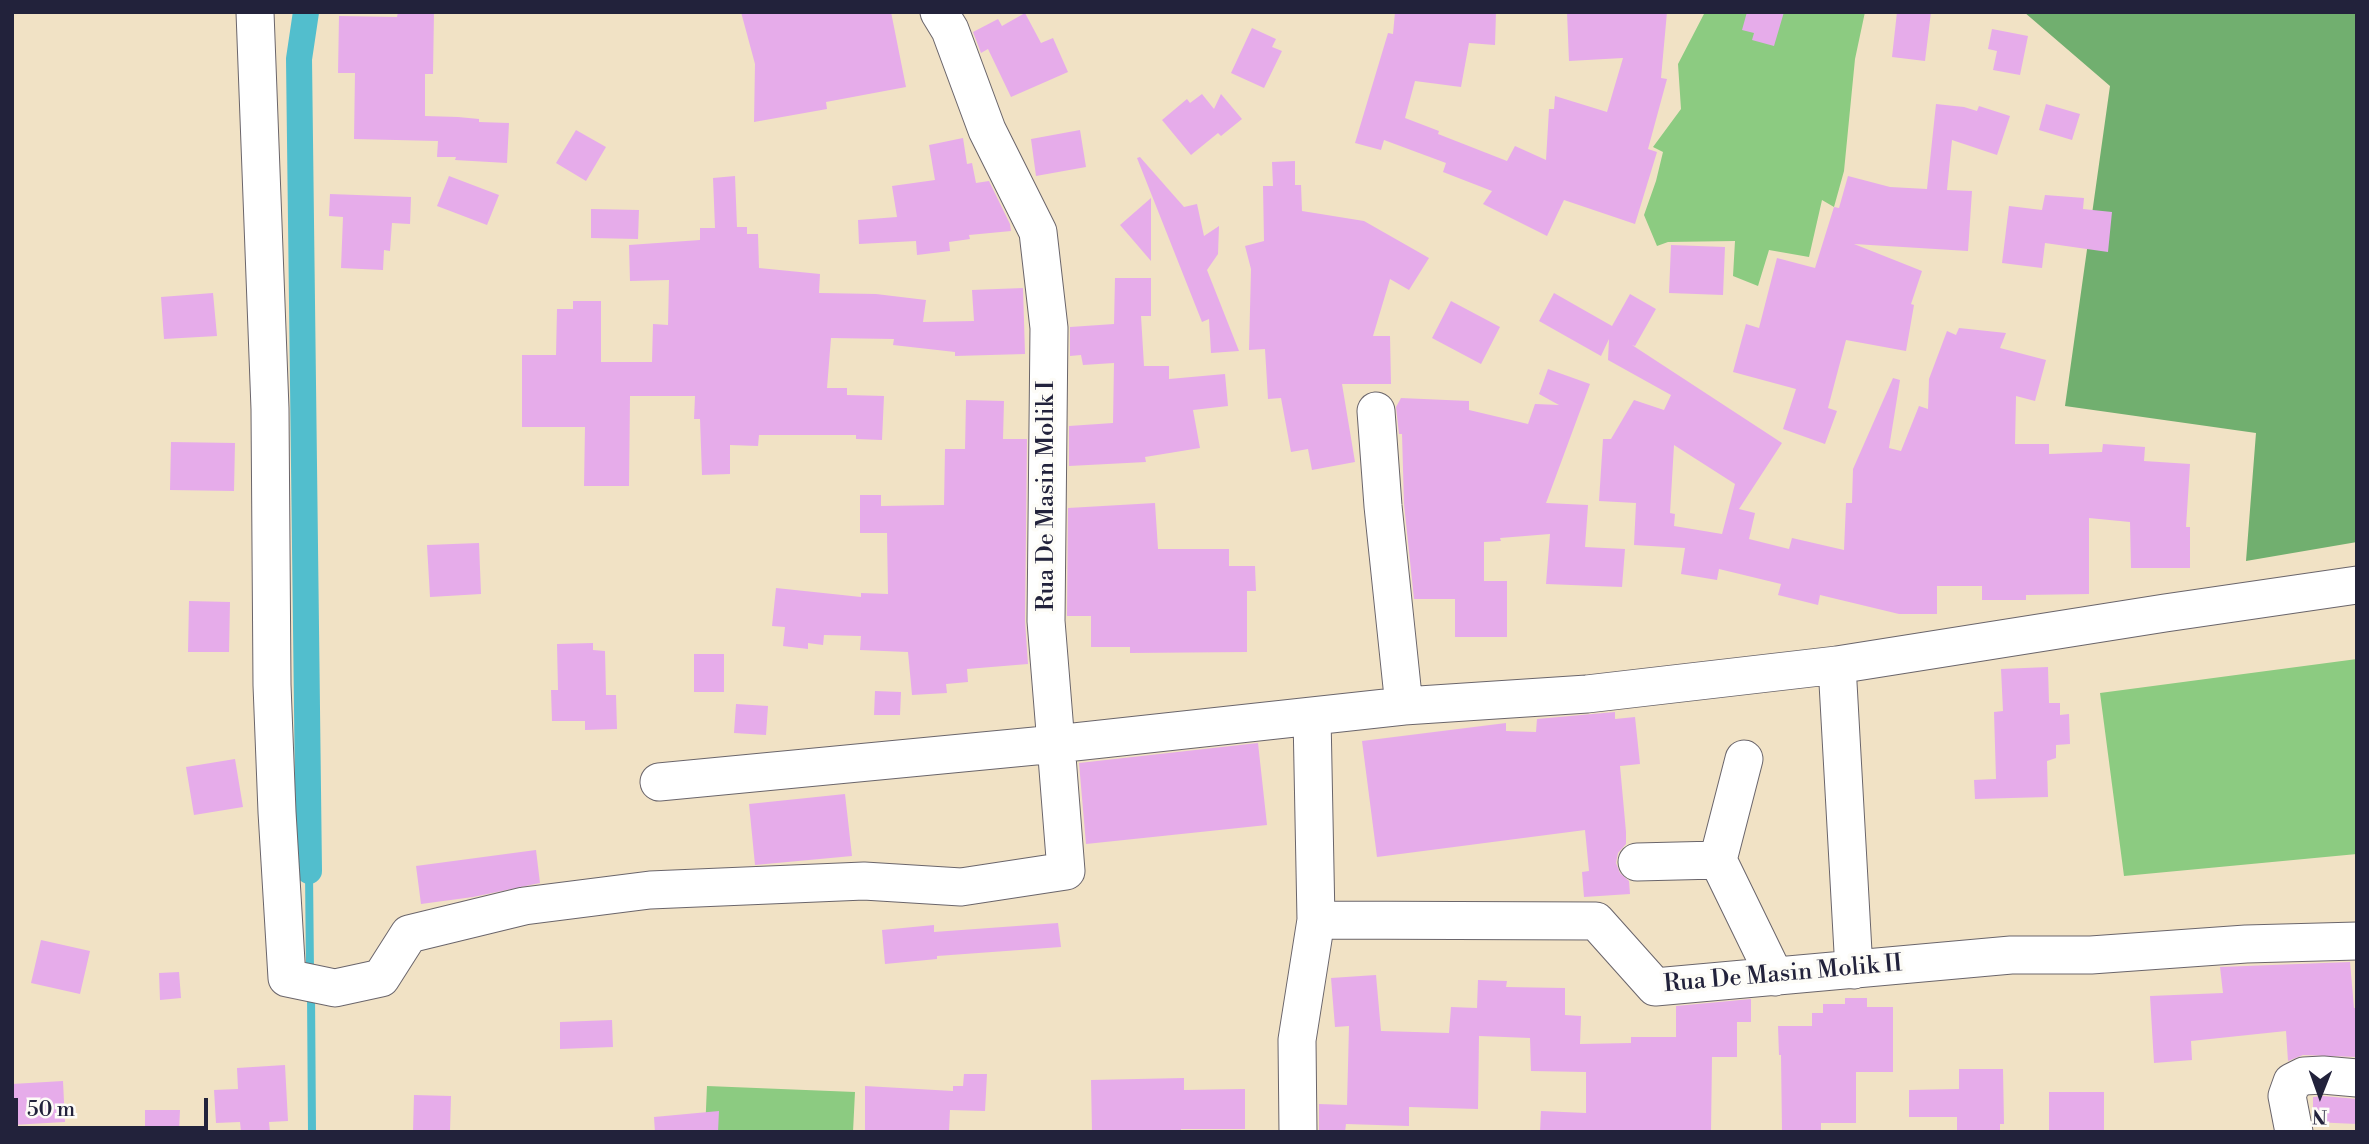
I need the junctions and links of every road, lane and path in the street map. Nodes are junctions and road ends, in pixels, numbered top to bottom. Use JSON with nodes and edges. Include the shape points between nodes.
{"nodes":[{"id":1,"x":255,"y":12,"type":"edge"},
{"id":2,"x":939,"y":12,"type":"edge"},
{"id":3,"x":1376,"y":411,"type":"dead end"},
{"id":4,"x":2357,"y":585,"type":"edge"},
{"id":5,"x":1837,"y":665,"type":"junction"},
{"id":6,"x":1404,"y":706,"type":"junction"},
{"id":7,"x":1312,"y":716,"type":"junction"},
{"id":8,"x":1056,"y":744,"type":"junction"},
{"id":9,"x":1744,"y":759,"type":"dead end"},
{"id":10,"x":659,"y":782,"type":"dead end"},
{"id":11,"x":1718,"y":860,"type":"junction"},
{"id":12,"x":1637,"y":862,"type":"dead end"},
{"id":13,"x":1317,"y":920,"type":"junction"},
{"id":14,"x":2357,"y":941,"type":"edge"},
{"id":15,"x":1854,"y":970,"type":"junction"},
{"id":16,"x":1774,"y":977,"type":"junction"},
{"id":17,"x":2357,"y":1078,"type":"edge"},
{"id":18,"x":1298,"y":1132,"type":"edge"},
{"id":19,"x":2294,"y":1132,"type":"edge"}],
"edges":[{"from":1,"to":8,"type":"street","name":"Rua De Masin Molik I","via":[[270,410],[272,697],[287,978],[335,988],[381,978],[409,934],[524,906],[650,890],[864,881],[961,887],[1066,871]]},
{"from":2,"to":8,"type":"street","name":"Rua De Masin Molik I","via":[[987,130],[1038,232],[1049,328],[1046,621]]},
{"from":3,"to":6,"type":"street"},
{"from":4,"to":5,"type":"street"},
{"from":5,"to":6,"type":"street","via":[[1587,694]]},
{"from":5,"to":15,"type":"street"},
{"from":6,"to":7,"type":"street"},
{"from":7,"to":8,"type":"street"},
{"from":7,"to":13,"type":"street"},
{"from":8,"to":10,"type":"street"},
{"from":9,"to":11,"type":"street"},
{"from":11,"to":12,"type":"street"},
{"from":11,"to":16,"type":"street"},
{"from":13,"to":16,"type":"street","name":"Rua De Masin Molik II","via":[[1596,921],[1655,987]]},
{"from":13,"to":18,"type":"street","via":[[1297,1040]]},
{"from":14,"to":15,"type":"street","name":"Rua De Masin Molik II","via":[[2011,955]]},
{"from":15,"to":16,"type":"street","name":"Rua De Masin Molik II"},
{"from":17,"to":19,"type":"street","via":[[2323,1074],[2292,1082],[2287,1096]]}]}
